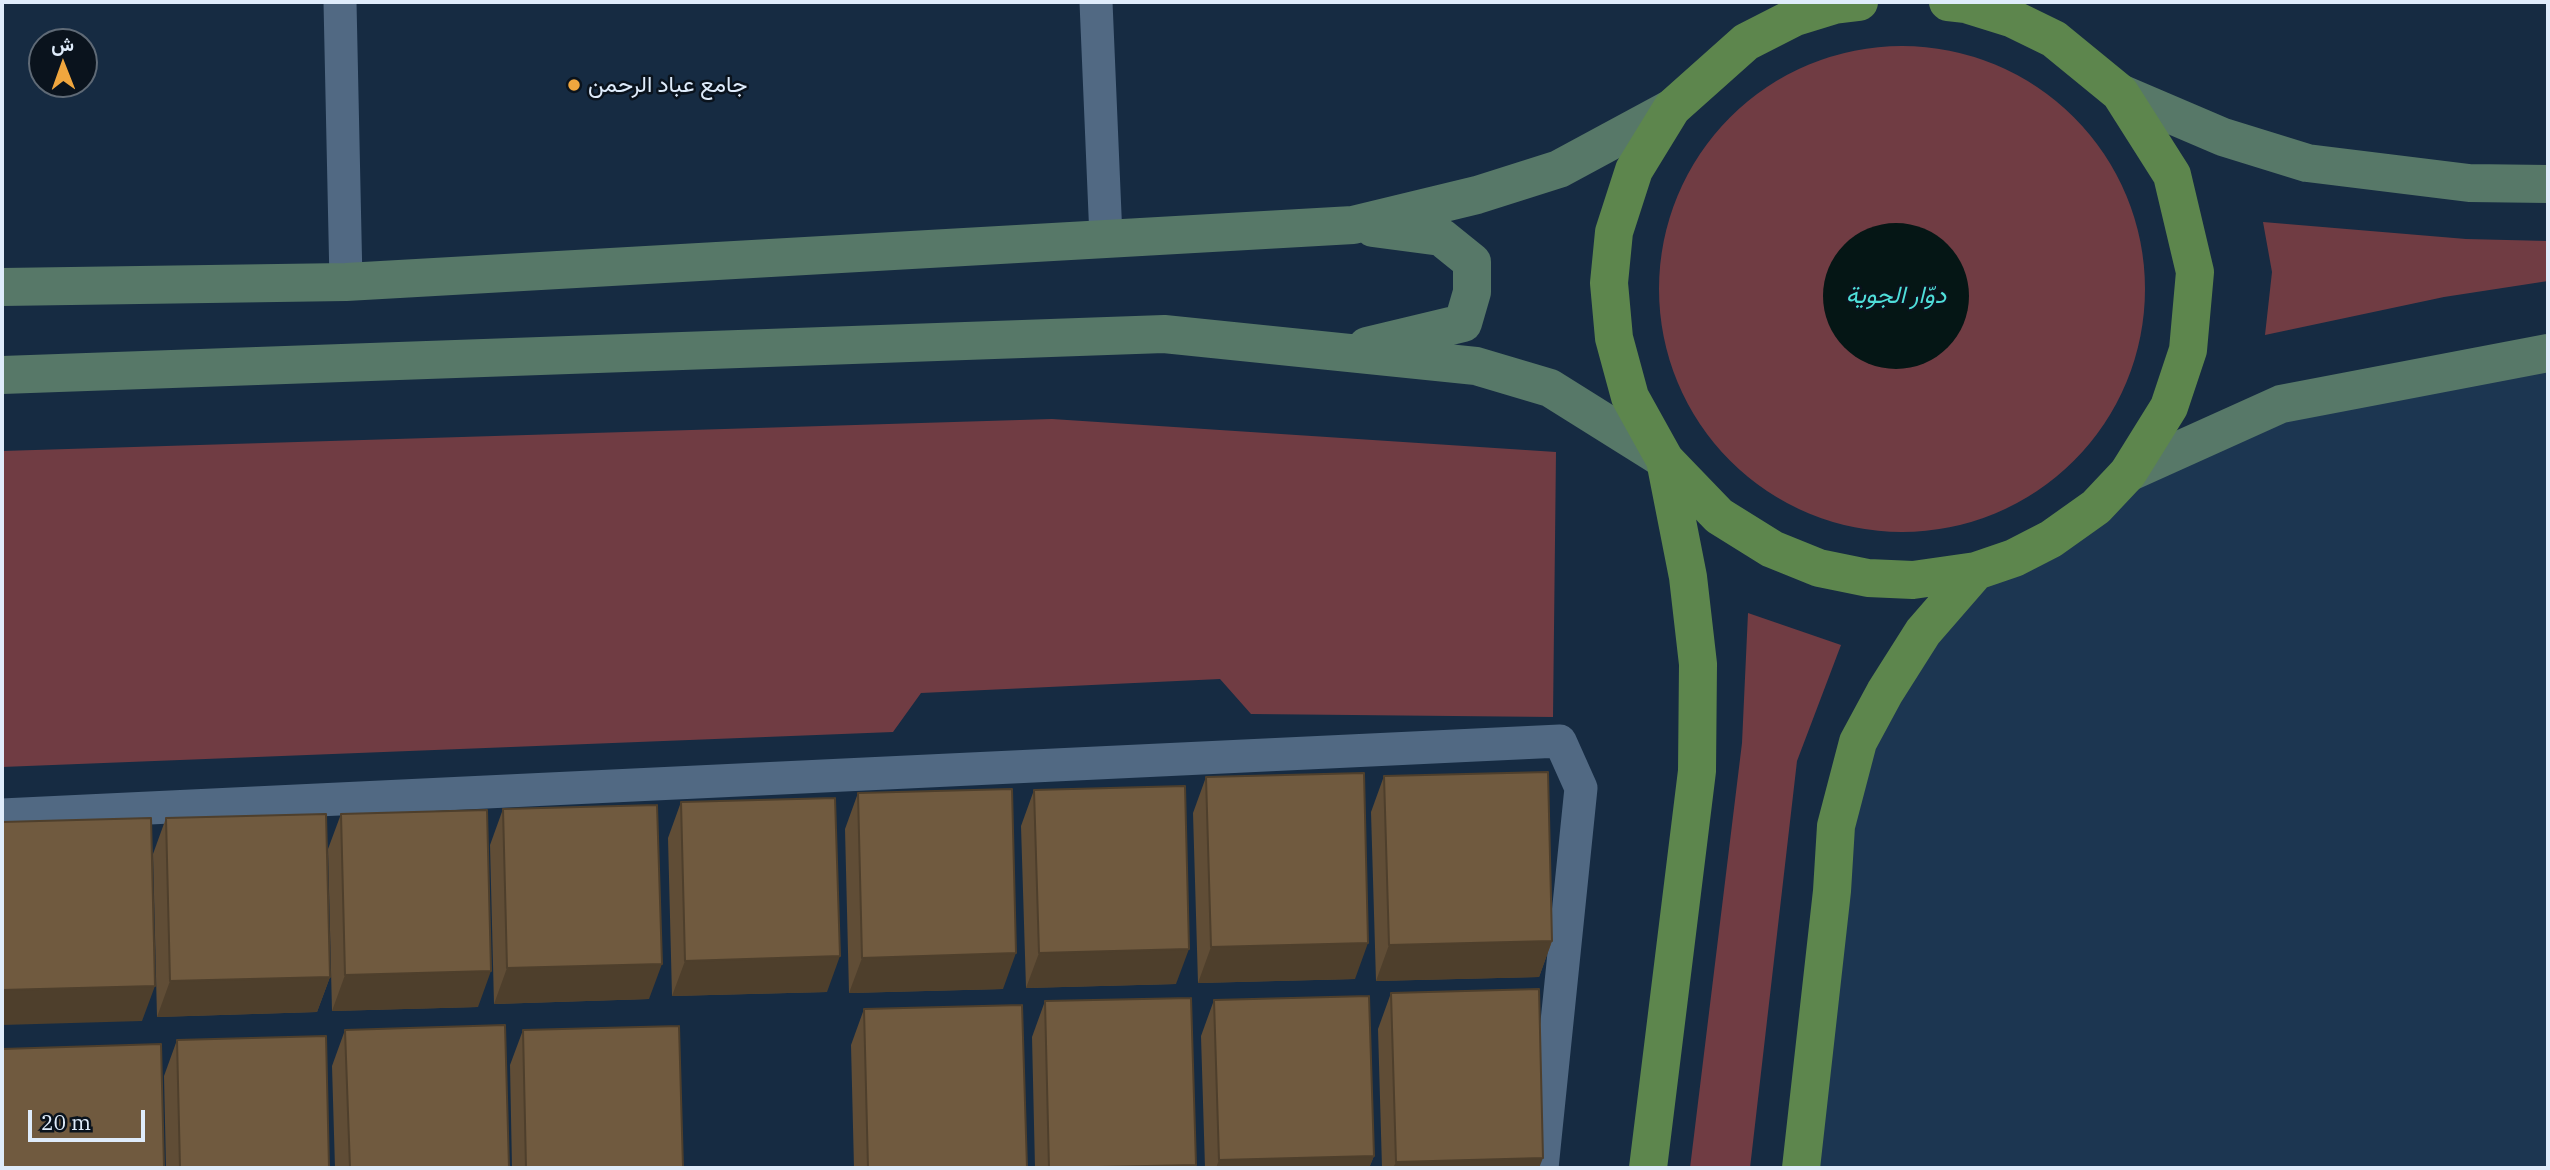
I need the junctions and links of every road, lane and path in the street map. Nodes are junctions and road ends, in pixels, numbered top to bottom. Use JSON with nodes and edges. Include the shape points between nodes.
{"nodes":[{"id":1,"x":340,"y":2,"type":"edge"},
{"id":2,"x":1096,"y":2,"type":"edge"},
{"id":3,"x":1762,"y":2,"type":"edge"},
{"id":4,"x":1859,"y":2,"type":"edge"},
{"id":5,"x":1948,"y":2,"type":"edge"},
{"id":6,"x":2034,"y":2,"type":"edge"},
{"id":7,"x":2054,"y":39,"type":"junction"},
{"id":8,"x":1746,"y":42,"type":"junction"},
{"id":9,"x":2120,"y":93,"type":"junction"},
{"id":10,"x":1672,"y":108,"type":"junction"},
{"id":11,"x":2548,"y":184,"type":"edge"},
{"id":12,"x":1353,"y":225,"type":"junction"},
{"id":13,"x":1106,"y":238,"type":"junction"},
{"id":14,"x":346,"y":282,"type":"junction"},
{"id":15,"x":2,"y":287,"type":"edge"},
{"id":16,"x":1342,"y":352,"type":"junction"},
{"id":17,"x":2548,"y":353,"type":"edge"},
{"id":18,"x":2,"y":375,"type":"edge"},
{"id":19,"x":1665,"y":460,"type":"junction"},
{"id":20,"x":2128,"y":473,"type":"junction"},
{"id":21,"x":1976,"y":571,"type":"junction"},
{"id":22,"x":2,"y":815,"type":"edge"},
{"id":23,"x":1542,"y":1168,"type":"edge"},
{"id":24,"x":1648,"y":1168,"type":"edge"},
{"id":25,"x":1801,"y":1168,"type":"edge"}],
"edges":[{"from":1,"to":14,"type":"street"},
{"from":2,"to":13,"type":"street"},
{"from":3,"to":8,"type":"main road"},
{"from":4,"to":8,"type":"main road","via":[[1795,17]]},
{"from":5,"to":7,"type":"main road","via":[[2011,18]]},
{"from":6,"to":7,"type":"main road"},
{"from":7,"to":9,"type":"main road"},
{"from":8,"to":10,"type":"main road"},
{"from":9,"to":11,"type":"main road","via":[[2223,137],[2307,163],[2469,183]]},
{"from":9,"to":20,"type":"main road","via":[[2172,175],[2194,272],[2188,350],[2169,407]]},
{"from":10,"to":12,"type":"main road","via":[[1559,169],[1477,195]]},
{"from":10,"to":19,"type":"main road","via":[[1634,170],[1614,232],[1609,283],[1614,338],[1630,397]]},
{"from":12,"to":13,"type":"main road"},
{"from":12,"to":16,"type":"main road","via":[[1441,237],[1472,262],[1472,292],[1463,323]]},
{"from":13,"to":14,"type":"main road"},
{"from":14,"to":15,"type":"main road"},
{"from":16,"to":18,"type":"main road","via":[[1164,334]]},
{"from":16,"to":19,"type":"main road","via":[[1476,366],[1550,388]]},
{"from":17,"to":20,"type":"main road","via":[[2281,404]]},
{"from":19,"to":21,"type":"main road","via":[[1719,516],[1772,549],[1819,568],[1868,578],[1913,580]]},
{"from":19,"to":24,"type":"main road","via":[[1689,577],[1698,664],[1697,771]]},
{"from":20,"to":21,"type":"main road","via":[[2095,507],[2051,539]]},
{"from":21,"to":25,"type":"main road","via":[[1923,632],[1858,742],[1836,826]]},
{"from":22,"to":23,"type":"street","via":[[1560,741],[1581,788]]}]}
